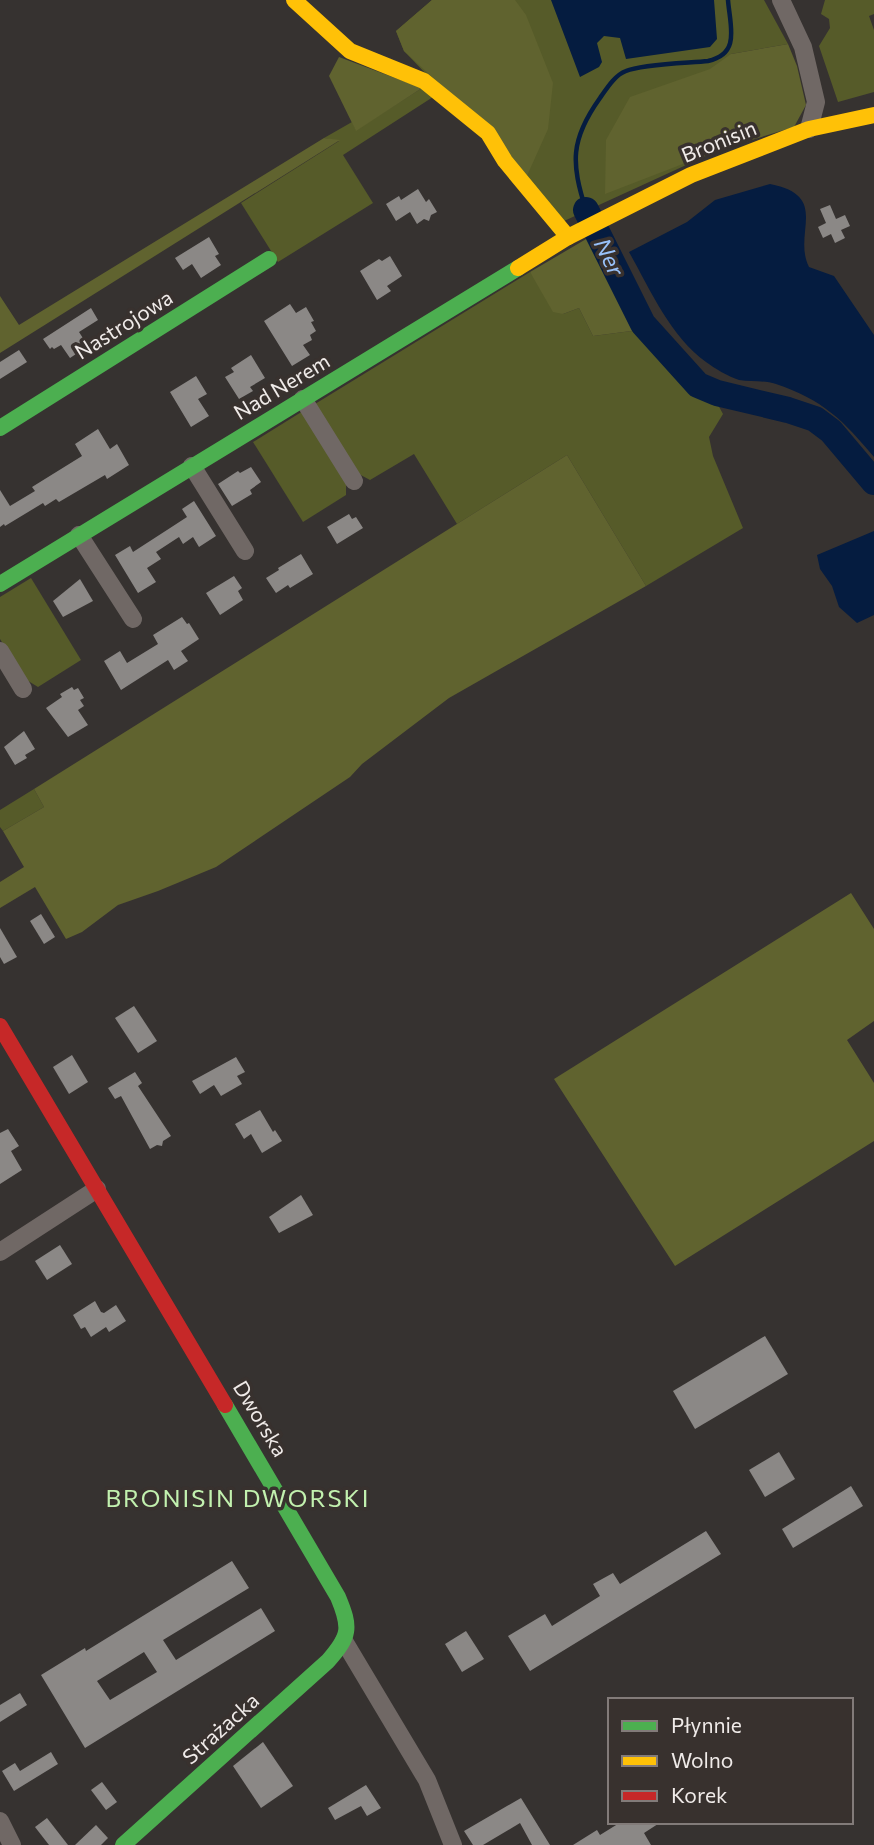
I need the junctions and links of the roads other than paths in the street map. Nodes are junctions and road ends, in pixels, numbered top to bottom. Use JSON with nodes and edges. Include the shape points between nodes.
{"nodes":[{"id":1,"x":294,"y":0,"type":"edge"},
{"id":2,"x":781,"y":0,"type":"edge"},
{"id":3,"x":874,"y":115,"type":"edge"},
{"id":4,"x":809,"y":129,"type":"junction"},
{"id":5,"x":593,"y":224,"type":"joint"},
{"id":6,"x":568,"y":237,"type":"junction"},
{"id":7,"x":270,"y":259,"type":"dead end"},
{"id":8,"x":303,"y":399,"type":"junction"},
{"id":9,"x":0,"y":428,"type":"edge"},
{"id":10,"x":192,"y":466,"type":"junction"},
{"id":11,"x":354,"y":481,"type":"dead end"},
{"id":12,"x":79,"y":535,"type":"junction"},
{"id":13,"x":244,"y":551,"type":"dead end"},
{"id":14,"x":0,"y":584,"type":"edge"},
{"id":15,"x":133,"y":619,"type":"dead end"},
{"id":16,"x":0,"y":651,"type":"edge"},
{"id":17,"x":23,"y":688,"type":"dead end"},
{"id":18,"x":0,"y":1026,"type":"edge"},
{"id":19,"x":97,"y":1189,"type":"junction"},
{"id":20,"x":0,"y":1252,"type":"edge"},
{"id":21,"x":344,"y":1641,"type":"junction"},
{"id":22,"x":0,"y":1821,"type":"edge"},
{"id":23,"x":129,"y":1844,"type":"edge"},
{"id":24,"x":12,"y":1845,"type":"edge"},
{"id":25,"x":453,"y":1845,"type":"edge"}],
"edges":[{"from":1,"to":6,"type":"street","via":[[349,51],[424,81],[488,133],[505,161]]},
{"from":2,"to":4,"type":"street","via":[[803,47],[816,102]]},
{"from":3,"to":4,"type":"street","name":"Bronisin"},
{"from":4,"to":5,"type":"street","name":"Bronisin","via":[[691,175]]},
{"from":5,"to":6,"type":"street","name":"Nad Nerem"},
{"from":6,"to":8,"type":"street","name":"Nad Nerem"},
{"from":7,"to":9,"type":"street","name":"Nastrojowa"},
{"from":8,"to":10,"type":"street","name":"Nad Nerem"},
{"from":8,"to":11,"type":"street"},
{"from":10,"to":12,"type":"street","name":"Nad Nerem"},
{"from":10,"to":13,"type":"street"},
{"from":12,"to":14,"type":"street","name":"Nad Nerem"},
{"from":12,"to":15,"type":"street"},
{"from":16,"to":17,"type":"street"},
{"from":18,"to":19,"type":"street","name":"Dworska"},
{"from":19,"to":20,"type":"street"},
{"from":19,"to":21,"type":"street","name":"Dworska","via":[[316,1558],[346,1622]]},
{"from":21,"to":23,"type":"street","name":"Strażacka","via":[[328,1661]]},
{"from":21,"to":25,"type":"street","name":"Dworska","via":[[427,1780]]},
{"from":22,"to":24,"type":"street"}]}
